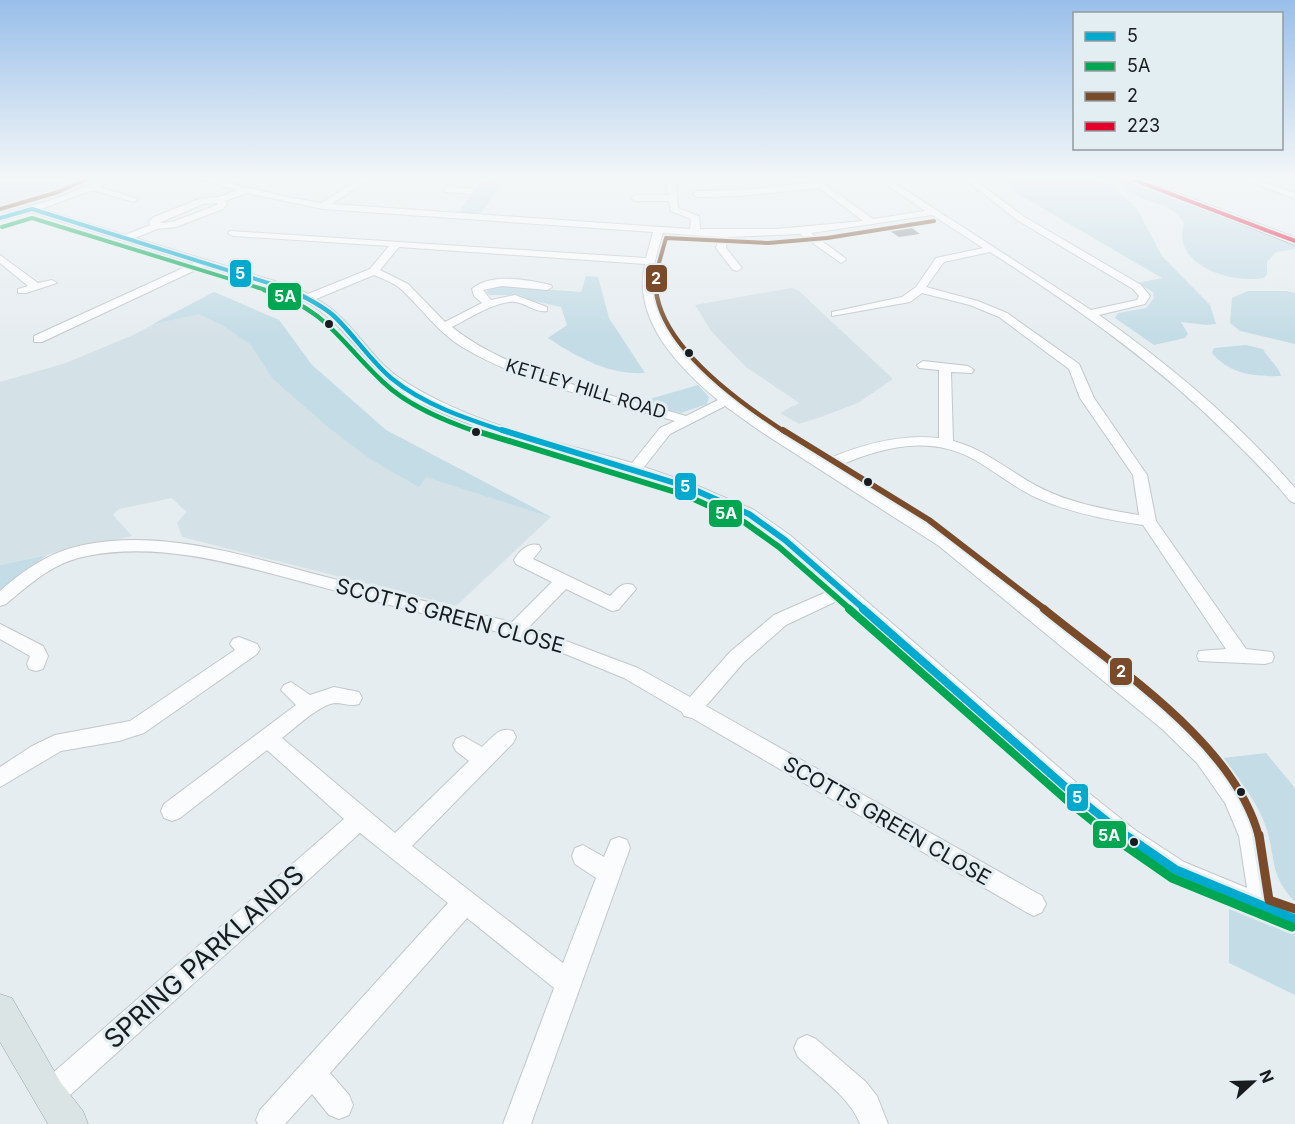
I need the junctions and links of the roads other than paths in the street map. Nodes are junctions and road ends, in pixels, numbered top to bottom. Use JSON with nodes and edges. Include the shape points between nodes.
{"nodes":[{"id":1,"x":108,"y":232,"type":"edge"},
{"id":2,"x":139,"y":232,"type":"edge"},
{"id":3,"x":244,"y":232,"type":"edge"},
{"id":4,"x":258,"y":232,"type":"edge"},
{"id":5,"x":658,"y":232,"type":"edge"},
{"id":6,"x":702,"y":232,"type":"edge"},
{"id":7,"x":785,"y":232,"type":"edge"},
{"id":8,"x":805,"y":232,"type":"edge"},
{"id":9,"x":965,"y":232,"type":"edge"},
{"id":10,"x":1045,"y":232,"type":"edge"},
{"id":11,"x":1275,"y":232,"type":"edge"},
{"id":12,"x":233,"y":233,"type":"dead end"},
{"id":13,"x":724,"y":234,"type":"junction"},
{"id":14,"x":126,"y":238,"type":"junction"},
{"id":15,"x":1295,"y":240,"type":"edge"},
{"id":16,"x":396,"y":244,"type":"junction"},
{"id":17,"x":991,"y":249,"type":"junction"},
{"id":18,"x":0,"y":258,"type":"edge"},
{"id":19,"x":841,"y":260,"type":"dead end"},
{"id":20,"x":651,"y":261,"type":"junction"},
{"id":21,"x":204,"y":262,"type":"junction"},
{"id":22,"x":737,"y":268,"type":"dead end"},
{"id":23,"x":374,"y":271,"type":"junction"},
{"id":24,"x":540,"y":275,"type":"dead end"},
{"id":25,"x":52,"y":283,"type":"dead end"},
{"id":26,"x":532,"y":285,"type":"junction"},
{"id":27,"x":36,"y":287,"type":"junction"},
{"id":28,"x":547,"y":287,"type":"dead end"},
{"id":29,"x":920,"y":289,"type":"junction"},
{"id":30,"x":22,"y":291,"type":"dead end"},
{"id":31,"x":308,"y":298,"type":"junction"},
{"id":32,"x":489,"y":304,"type":"junction"},
{"id":33,"x":827,"y":306,"type":"dead end"},
{"id":34,"x":556,"y":308,"type":"dead end"},
{"id":35,"x":1091,"y":312,"type":"junction"},
{"id":36,"x":836,"y":314,"type":"junction"},
{"id":37,"x":846,"y":323,"type":"dead end"},
{"id":38,"x":444,"y":327,"type":"junction"},
{"id":39,"x":37,"y":339,"type":"dead end"},
{"id":40,"x":923,"y":365,"type":"dead end"},
{"id":41,"x":945,"y":368,"type":"junction"},
{"id":42,"x":968,"y":370,"type":"dead end"},
{"id":43,"x":726,"y":400,"type":"junction"},
{"id":44,"x":686,"y":420,"type":"junction"},
{"id":45,"x":946,"y":444,"type":"junction"},
{"id":46,"x":825,"y":466,"type":"junction"},
{"id":47,"x":635,"y":469,"type":"junction"},
{"id":48,"x":1295,"y":498,"type":"edge"},
{"id":49,"x":1148,"y":521,"type":"junction"},
{"id":50,"x":533,"y":549,"type":"dead end"},
{"id":51,"x":563,"y":582,"type":"junction"},
{"id":52,"x":627,"y":589,"type":"dead end"},
{"id":53,"x":844,"y":591,"type":"junction"},
{"id":54,"x":0,"y":600,"type":"edge"},
{"id":55,"x":516,"y":630,"type":"junction"},
{"id":56,"x":0,"y":631,"type":"edge"},
{"id":57,"x":239,"y":644,"type":"dead end"},
{"id":58,"x":1206,"y":656,"type":"dead end"},
{"id":59,"x":1240,"y":656,"type":"junction"},
{"id":60,"x":1265,"y":657,"type":"dead end"},
{"id":61,"x":36,"y":664,"type":"dead end"},
{"id":62,"x":291,"y":690,"type":"dead end"},
{"id":63,"x":352,"y":698,"type":"dead end"},
{"id":64,"x":309,"y":705,"type":"junction"},
{"id":65,"x":691,"y":710,"type":"junction"},
{"id":66,"x":506,"y":737,"type":"dead end"},
{"id":67,"x":267,"y":738,"type":"junction"},
{"id":68,"x":462,"y":745,"type":"dead end"},
{"id":69,"x":484,"y":760,"type":"junction"},
{"id":70,"x":0,"y":778,"type":"edge"},
{"id":71,"x":172,"y":811,"type":"dead end"},
{"id":72,"x":360,"y":819,"type":"junction"},
{"id":73,"x":396,"y":847,"type":"junction"},
{"id":74,"x":619,"y":848,"type":"dead end"},
{"id":75,"x":583,"y":856,"type":"dead end"},
{"id":76,"x":609,"y":873,"type":"junction"},
{"id":77,"x":466,"y":901,"type":"junction"},
{"id":78,"x":1034,"y":904,"type":"dead end"},
{"id":79,"x":1261,"y":907,"type":"junction"},
{"id":80,"x":1295,"y":919,"type":"edge"},
{"id":81,"x":568,"y":982,"type":"junction"},
{"id":82,"x":0,"y":1010,"type":"edge"},
{"id":83,"x":807,"y":1048,"type":"dead end"},
{"id":84,"x":312,"y":1073,"type":"junction"},
{"id":85,"x":49,"y":1095,"type":"junction"},
{"id":86,"x":339,"y":1104,"type":"dead end"},
{"id":87,"x":270,"y":1120,"type":"dead end"},
{"id":88,"x":70,"y":1124,"type":"edge"},
{"id":89,"x":517,"y":1124,"type":"edge"},
{"id":90,"x":874,"y":1124,"type":"edge"}],
"edges":[{"from":1,"to":14,"type":"street"},
{"from":2,"to":14,"type":"street"},
{"from":3,"to":12,"type":"street"},
{"from":4,"to":16,"type":"street"},
{"from":5,"to":20,"type":"street"},
{"from":6,"to":13,"type":"street"},
{"from":7,"to":13,"type":"street"},
{"from":8,"to":19,"type":"street"},
{"from":9,"to":17,"type":"street"},
{"from":10,"to":35,"type":"street","via":[[1137,287],[1145,296],[1136,304]]},
{"from":11,"to":15,"type":"main road"},
{"from":13,"to":22,"type":"street","via":[[721,248]]},
{"from":14,"to":21,"type":"street"},
{"from":16,"to":20,"type":"street"},
{"from":16,"to":23,"type":"street"},
{"from":17,"to":29,"type":"street","via":[[940,260]]},
{"from":17,"to":35,"type":"street"},
{"from":18,"to":27,"type":"street"},
{"from":20,"to":43,"type":"street","via":[[646,286],[649,306],[661,331],[676,352]]},
{"from":21,"to":31,"type":"street"},
{"from":21,"to":39,"type":"street"},
{"from":23,"to":31,"type":"street"},
{"from":23,"to":38,"type":"street","name":"KETLEY HILL ROAD","via":[[404,286]]},
{"from":24,"to":26,"type":"street"},
{"from":25,"to":27,"type":"street"},
{"from":26,"to":28,"type":"street"},
{"from":26,"to":32,"type":"street","via":[[480,286],[478,294]]},
{"from":27,"to":30,"type":"street"},
{"from":29,"to":36,"type":"street","via":[[906,300]]},
{"from":29,"to":49,"type":"street","via":[[1003,315],[1075,367],[1087,398],[1140,476]]},
{"from":31,"to":47,"type":"street","via":[[334,316],[390,377],[419,397],[498,429]]},
{"from":32,"to":34,"type":"street","via":[[515,298],[539,312]]},
{"from":32,"to":38,"type":"street"},
{"from":33,"to":36,"type":"street"},
{"from":35,"to":48,"type":"street","via":[[1156,360],[1216,414]]},
{"from":36,"to":37,"type":"street"},
{"from":38,"to":44,"type":"street","name":"KETLEY HILL ROAD","via":[[492,359],[532,375]]},
{"from":40,"to":41,"type":"street"},
{"from":41,"to":42,"type":"street"},
{"from":41,"to":45,"type":"street"},
{"from":43,"to":44,"type":"street"},
{"from":43,"to":46,"type":"street"},
{"from":44,"to":47,"type":"street","via":[[665,431]]},
{"from":45,"to":46,"type":"street","via":[[896,442],[856,452]]},
{"from":45,"to":49,"type":"street","via":[[964,448],[1049,498],[1083,509]]},
{"from":46,"to":79,"type":"street","via":[[958,552],[1181,733],[1228,788],[1244,817]]},
{"from":47,"to":53,"type":"street","via":[[749,514]]},
{"from":49,"to":59,"type":"street"},
{"from":50,"to":51,"type":"street","via":[[522,560]]},
{"from":51,"to":52,"type":"street","via":[[612,605]]},
{"from":51,"to":55,"type":"street"},
{"from":53,"to":65,"type":"street","via":[[780,620],[737,657]]},
{"from":53,"to":79,"type":"street","via":[[1127,837],[1176,870]]},
{"from":54,"to":55,"type":"street","name":"SCOTTS GREEN CLOSE","via":[[53,561],[106,548],[150,545],[225,557]]},
{"from":55,"to":65,"type":"street","name":"SCOTTS GREEN CLOSE","via":[[631,673]]},
{"from":56,"to":61,"type":"street","via":[[37,651]]},
{"from":57,"to":70,"type":"street","via":[[251,649],[137,728],[61,741]]},
{"from":58,"to":59,"type":"street"},
{"from":59,"to":60,"type":"street"},
{"from":62,"to":64,"type":"street"},
{"from":63,"to":64,"type":"street","via":[[334,695]]},
{"from":64,"to":67,"type":"street"},
{"from":65,"to":78,"type":"street","name":"SCOTTS GREEN CLOSE"},
{"from":66,"to":69,"type":"street"},
{"from":67,"to":71,"type":"street"},
{"from":67,"to":72,"type":"street"},
{"from":68,"to":69,"type":"street"},
{"from":69,"to":73,"type":"street"},
{"from":72,"to":73,"type":"street"},
{"from":72,"to":85,"type":"street","name":"SPRING PARKLANDS"},
{"from":73,"to":77,"type":"street"},
{"from":74,"to":76,"type":"street"},
{"from":75,"to":76,"type":"street"},
{"from":76,"to":81,"type":"street"},
{"from":77,"to":81,"type":"street"},
{"from":77,"to":84,"type":"street"},
{"from":79,"to":80,"type":"street"},
{"from":81,"to":89,"type":"street"},
{"from":82,"to":85,"type":"main road"},
{"from":83,"to":90,"type":"street","via":[[856,1092]]},
{"from":84,"to":86,"type":"street"},
{"from":84,"to":87,"type":"street"},
{"from":85,"to":88,"type":"main road"}]}
